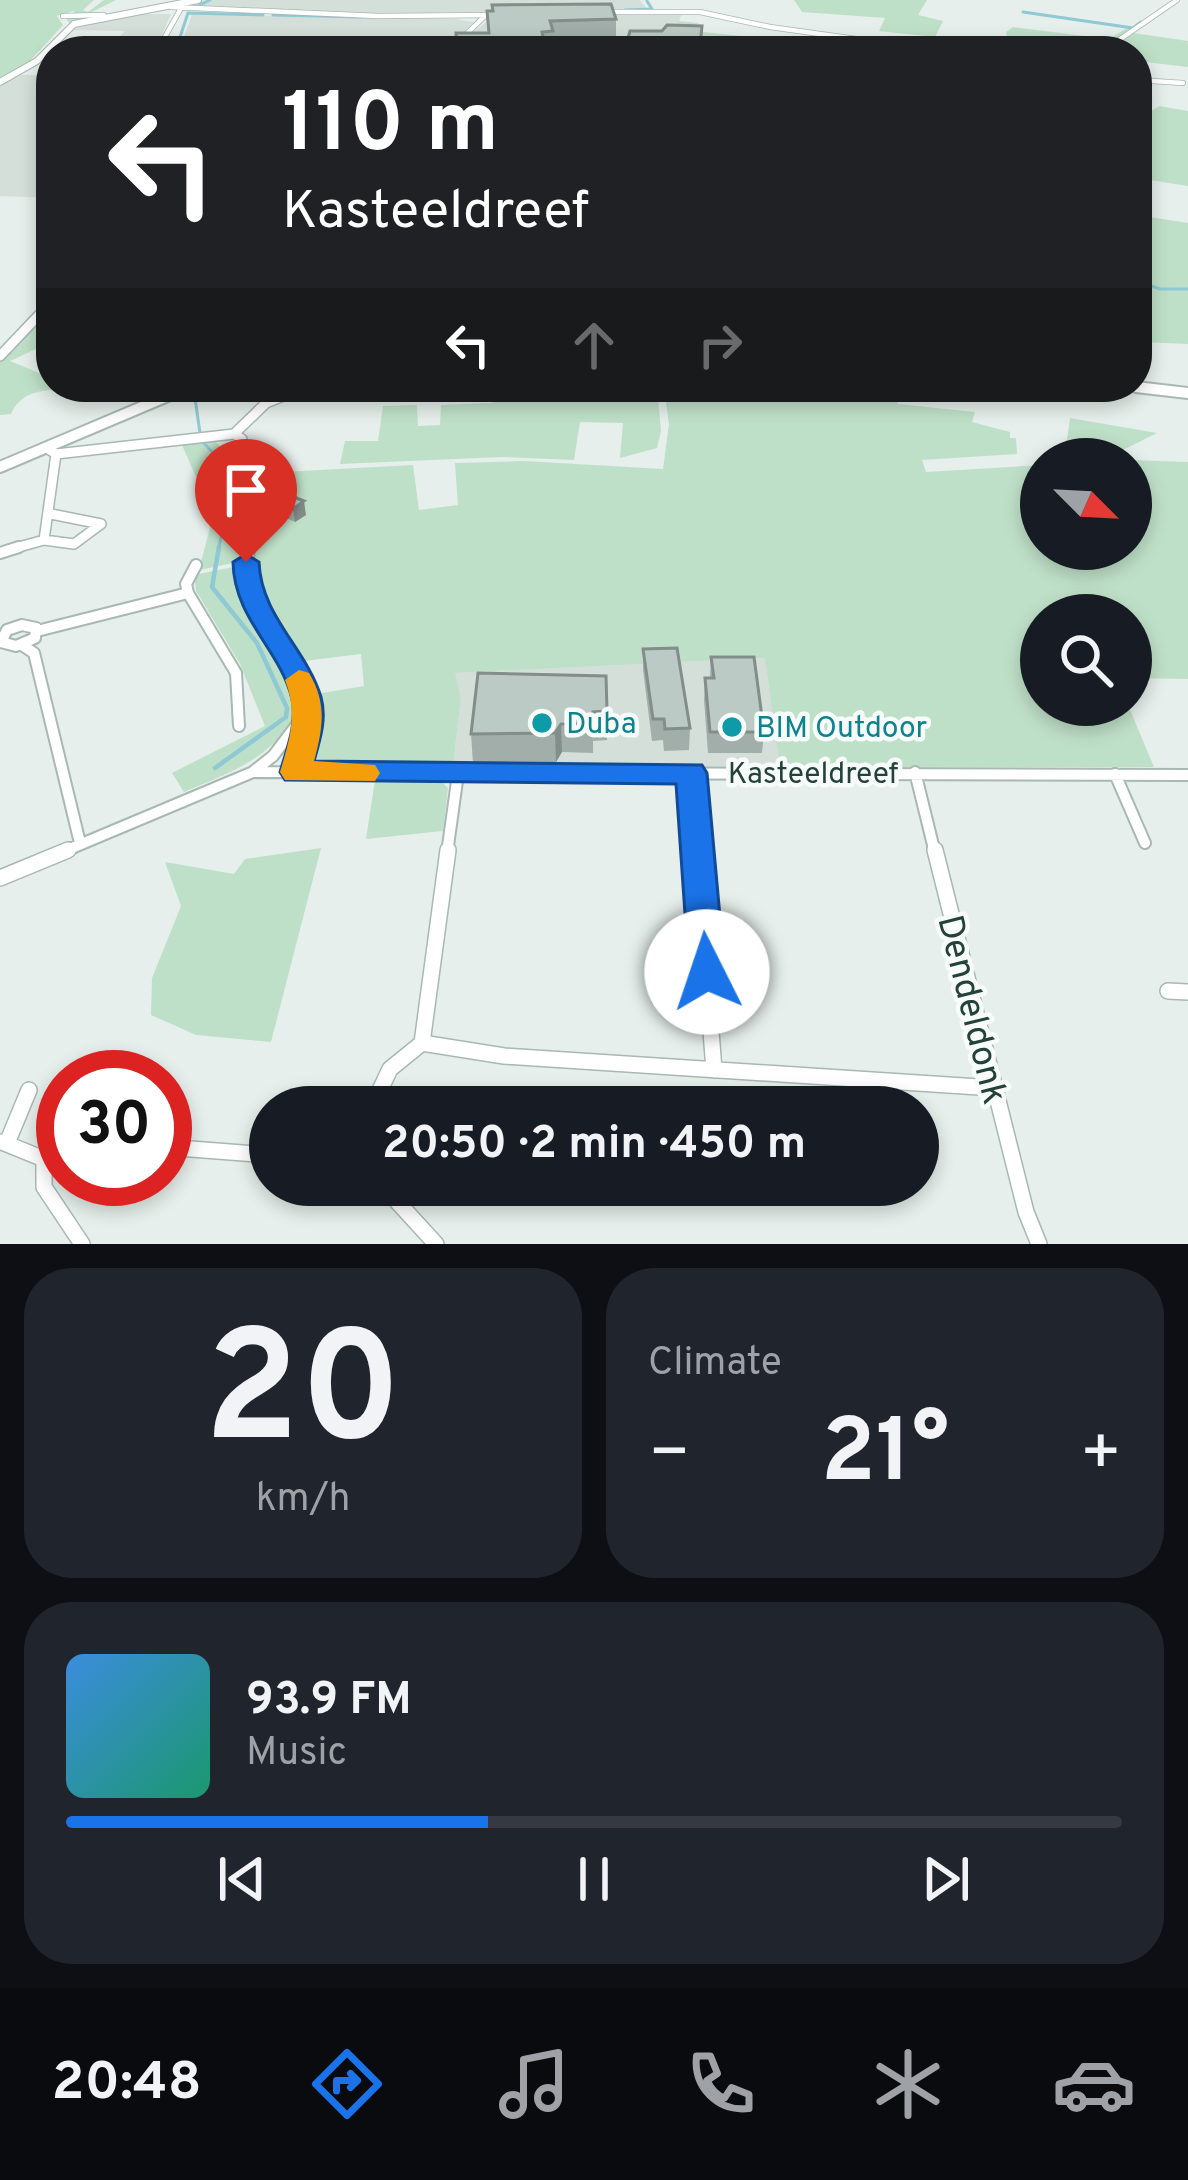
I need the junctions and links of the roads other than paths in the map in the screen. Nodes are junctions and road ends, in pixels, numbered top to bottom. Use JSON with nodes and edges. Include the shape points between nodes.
{"nodes":[{"id":1,"x":198,"y":0,"type":"edge"},
{"id":2,"x":603,"y":0,"type":"edge"},
{"id":3,"x":651,"y":0,"type":"edge"},
{"id":4,"x":1177,"y":0,"type":"edge"},
{"id":5,"x":175,"y":8,"type":"junction"},
{"id":6,"x":624,"y":8,"type":"dead end"},
{"id":7,"x":585,"y":11,"type":"edge"},
{"id":8,"x":608,"y":11,"type":"junction"},
{"id":9,"x":661,"y":11,"type":"junction"},
{"id":10,"x":509,"y":14,"type":"edge"},
{"id":11,"x":486,"y":15,"type":"junction"},
{"id":12,"x":61,"y":36,"type":"edge"},
{"id":13,"x":163,"y":36,"type":"edge"},
{"id":14,"x":465,"y":36,"type":"edge"},
{"id":15,"x":813,"y":36,"type":"edge"},
{"id":16,"x":1125,"y":36,"type":"edge"},
{"id":17,"x":36,"y":63,"type":"edge"},
{"id":18,"x":1152,"y":81,"type":"edge"},
{"id":19,"x":0,"y":82,"type":"edge"},
{"id":20,"x":1183,"y":83,"type":"dead end"},
{"id":21,"x":36,"y":318,"type":"edge"},
{"id":22,"x":0,"y":356,"type":"edge"},
{"id":23,"x":1152,"y":389,"type":"edge"},
{"id":24,"x":1188,"y":393,"type":"edge"},
{"id":25,"x":157,"y":402,"type":"edge"},
{"id":26,"x":268,"y":402,"type":"edge"},
{"id":27,"x":234,"y":434,"type":"junction"},
{"id":28,"x":52,"y":451,"type":"junction"},
{"id":29,"x":0,"y":467,"type":"edge"},
{"id":30,"x":51,"y":514,"type":"junction"},
{"id":31,"x":44,"y":540,"type":"junction"},
{"id":32,"x":0,"y":553,"type":"edge"},
{"id":33,"x":196,"y":565,"type":"dead end"},
{"id":34,"x":188,"y":593,"type":"junction"},
{"id":35,"x":37,"y":631,"type":"junction"},
{"id":36,"x":22,"y":645,"type":"junction"},
{"id":37,"x":308,"y":710,"type":"junction"},
{"id":38,"x":239,"y":726,"type":"dead end"},
{"id":39,"x":253,"y":772,"type":"junction"},
{"id":40,"x":296,"y":772,"type":"junction"},
{"id":41,"x":915,"y":772,"type":"junction"},
{"id":42,"x":691,"y":773,"type":"junction"},
{"id":43,"x":458,"y":774,"type":"junction"},
{"id":44,"x":1115,"y":774,"type":"junction"},
{"id":45,"x":1188,"y":775,"type":"edge"},
{"id":46,"x":80,"y":843,"type":"junction"},
{"id":47,"x":1144,"y":843,"type":"dead end"},
{"id":48,"x":0,"y":878,"type":"edge"},
{"id":49,"x":1168,"y":991,"type":"dead end"},
{"id":50,"x":1188,"y":992,"type":"edge"},
{"id":51,"x":422,"y":1043,"type":"junction"},
{"id":52,"x":714,"y":1070,"type":"junction"},
{"id":53,"x":378,"y":1086,"type":"edge"},
{"id":54,"x":994,"y":1088,"type":"junction"},
{"id":55,"x":29,"y":1090,"type":"dead end"},
{"id":56,"x":3,"y":1142,"type":"edge"},
{"id":57,"x":192,"y":1149,"type":"edge"},
{"id":58,"x":249,"y":1153,"type":"edge"},
{"id":59,"x":36,"y":1156,"type":"edge"},
{"id":60,"x":57,"y":1206,"type":"edge"},
{"id":61,"x":401,"y":1206,"type":"edge"},
{"id":62,"x":82,"y":1244,"type":"edge"},
{"id":63,"x":436,"y":1244,"type":"edge"},
{"id":64,"x":1040,"y":1244,"type":"edge"}],
"edges":[{"from":1,"to":5,"type":"street"},
{"from":2,"to":8,"type":"street"},
{"from":3,"to":9,"type":"street"},
{"from":4,"to":16,"type":"street"},
{"from":5,"to":11,"type":"street"},
{"from":5,"to":12,"type":"street","via":[[104,15]]},
{"from":5,"to":13,"type":"street"},
{"from":6,"to":8,"type":"street"},
{"from":7,"to":8,"type":"street"},
{"from":8,"to":9,"type":"street"},
{"from":9,"to":15,"type":"street"},
{"from":10,"to":11,"type":"street"},
{"from":11,"to":14,"type":"street"},
{"from":17,"to":19,"type":"street"},
{"from":18,"to":20,"type":"street"},
{"from":21,"to":22,"type":"street"},
{"from":23,"to":24,"type":"street"},
{"from":25,"to":28,"type":"street"},
{"from":26,"to":27,"type":"street"},
{"from":27,"to":28,"type":"street"},
{"from":27,"to":37,"type":"street","via":[[255,475],[246,584]]},
{"from":28,"to":29,"type":"street"},
{"from":28,"to":30,"type":"street"},
{"from":30,"to":31,"type":"street"},
{"from":30,"to":31,"type":"street","via":[[101,524],[74,544]]},
{"from":31,"to":32,"type":"street"},
{"from":33,"to":34,"type":"street"},
{"from":34,"to":35,"type":"street"},
{"from":34,"to":38,"type":"street","via":[[236,673]]},
{"from":35,"to":36,"type":"street"},
{"from":35,"to":36,"type":"street","via":[[17,626],[1,639]]},
{"from":36,"to":46,"type":"street","via":[[34,652]]},
{"from":37,"to":39,"type":"street"},
{"from":37,"to":40,"type":"street"},
{"from":39,"to":40,"type":"street","name":"Kasteeldreef"},
{"from":39,"to":46,"type":"street"},
{"from":40,"to":43,"type":"street","name":"Kasteeldreef"},
{"from":41,"to":42,"type":"street","name":"Kasteeldreef"},
{"from":41,"to":44,"type":"street","name":"Kasteeldreef"},
{"from":41,"to":54,"type":"street","name":"Dendeldonk"},
{"from":42,"to":43,"type":"street","name":"Kasteeldreef"},
{"from":42,"to":52,"type":"street"},
{"from":43,"to":51,"type":"street"},
{"from":44,"to":45,"type":"street","name":"Kasteeldreef"},
{"from":44,"to":47,"type":"street"},
{"from":46,"to":48,"type":"street"},
{"from":49,"to":50,"type":"street"},
{"from":51,"to":52,"type":"street"},
{"from":51,"to":53,"type":"street","via":[[399,1056]]},
{"from":52,"to":54,"type":"street"},
{"from":54,"to":64,"type":"street","name":"Dendeldonk"},
{"from":55,"to":56,"type":"street"},
{"from":56,"to":59,"type":"street"},
{"from":57,"to":58,"type":"street"},
{"from":60,"to":62,"type":"street"},
{"from":61,"to":63,"type":"street"}]}
